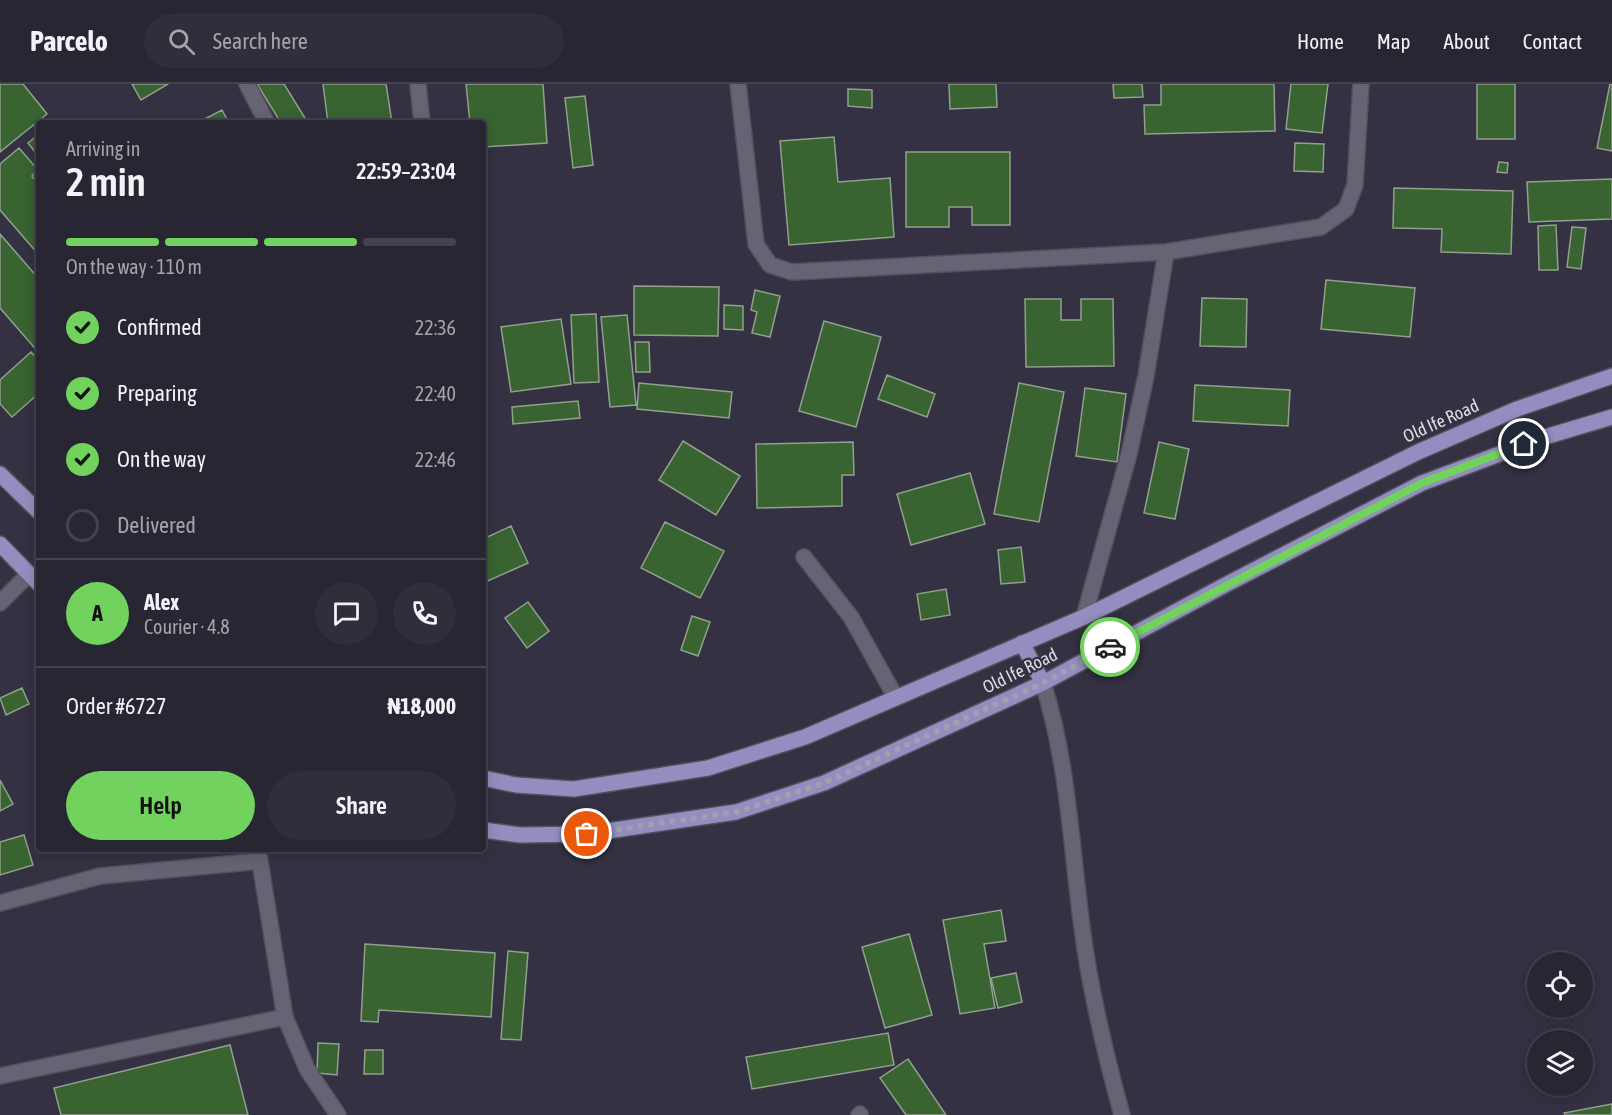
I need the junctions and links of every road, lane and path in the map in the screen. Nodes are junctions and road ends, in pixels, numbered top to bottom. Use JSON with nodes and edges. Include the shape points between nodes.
{"nodes":[{"id":1,"x":247,"y":84,"type":"edge"},
{"id":2,"x":418,"y":84,"type":"edge"},
{"id":3,"x":738,"y":84,"type":"edge"},
{"id":4,"x":1361,"y":84,"type":"edge"},
{"id":5,"x":265,"y":120,"type":"edge"},
{"id":6,"x":422,"y":120,"type":"edge"},
{"id":7,"x":1167,"y":252,"type":"junction"},
{"id":8,"x":1612,"y":376,"type":"edge"},
{"id":9,"x":1612,"y":417,"type":"edge"},
{"id":10,"x":0,"y":474,"type":"edge"},
{"id":11,"x":36,"y":509,"type":"edge"},
{"id":12,"x":0,"y":544,"type":"edge"},
{"id":13,"x":804,"y":557,"type":"dead end"},
{"id":14,"x":34,"y":580,"type":"edge"},
{"id":15,"x":0,"y":603,"type":"edge"},
{"id":16,"x":1084,"y":617,"type":"junction"},
{"id":17,"x":1022,"y":644,"type":"junction"},
{"id":18,"x":1043,"y":683,"type":"junction"},
{"id":19,"x":896,"y":698,"type":"junction"},
{"id":20,"x":486,"y":779,"type":"edge"},
{"id":21,"x":486,"y":830,"type":"edge"},
{"id":22,"x":259,"y":855,"type":"edge"},
{"id":23,"x":0,"y":903,"type":"edge"},
{"id":24,"x":285,"y":1017,"type":"junction"},
{"id":25,"x":0,"y":1076,"type":"edge"},
{"id":26,"x":338,"y":1115,"type":"edge"},
{"id":27,"x":1122,"y":1115,"type":"edge"}],
"edges":[{"from":1,"to":5,"type":"street"},
{"from":2,"to":6,"type":"street"},
{"from":3,"to":7,"type":"street","via":[[756,244],[770,265],[792,272]]},
{"from":4,"to":7,"type":"street","via":[[1355,185],[1346,209],[1321,227]]},
{"from":7,"to":16,"type":"street","via":[[1129,454]]},
{"from":8,"to":16,"type":"main road","name":"Old Ife Road","via":[[1516,409],[1418,452]]},
{"from":9,"to":18,"type":"main road","name":"Old Ife Road","via":[[1545,437],[1422,483]]},
{"from":10,"to":11,"type":"main road"},
{"from":12,"to":14,"type":"main road"},
{"from":13,"to":19,"type":"street","via":[[851,616]]},
{"from":14,"to":15,"type":"street"},
{"from":16,"to":17,"type":"main road","name":"Old Ife Road"},
{"from":17,"to":18,"type":"main road"},
{"from":17,"to":19,"type":"main road","name":"Old Ife Road"},
{"from":18,"to":21,"type":"main road","name":"Old Ife Road","via":[[824,783],[736,812],[587,834],[520,835]]},
{"from":18,"to":27,"type":"street","via":[[1056,724],[1082,929],[1100,1031]]},
{"from":19,"to":20,"type":"main road","name":"Old Ife Road","via":[[805,738],[708,768],[574,789]]},
{"from":22,"to":23,"type":"street","via":[[100,876]]},
{"from":22,"to":24,"type":"street"},
{"from":24,"to":25,"type":"street"},
{"from":24,"to":26,"type":"street","via":[[307,1068]]}]}
